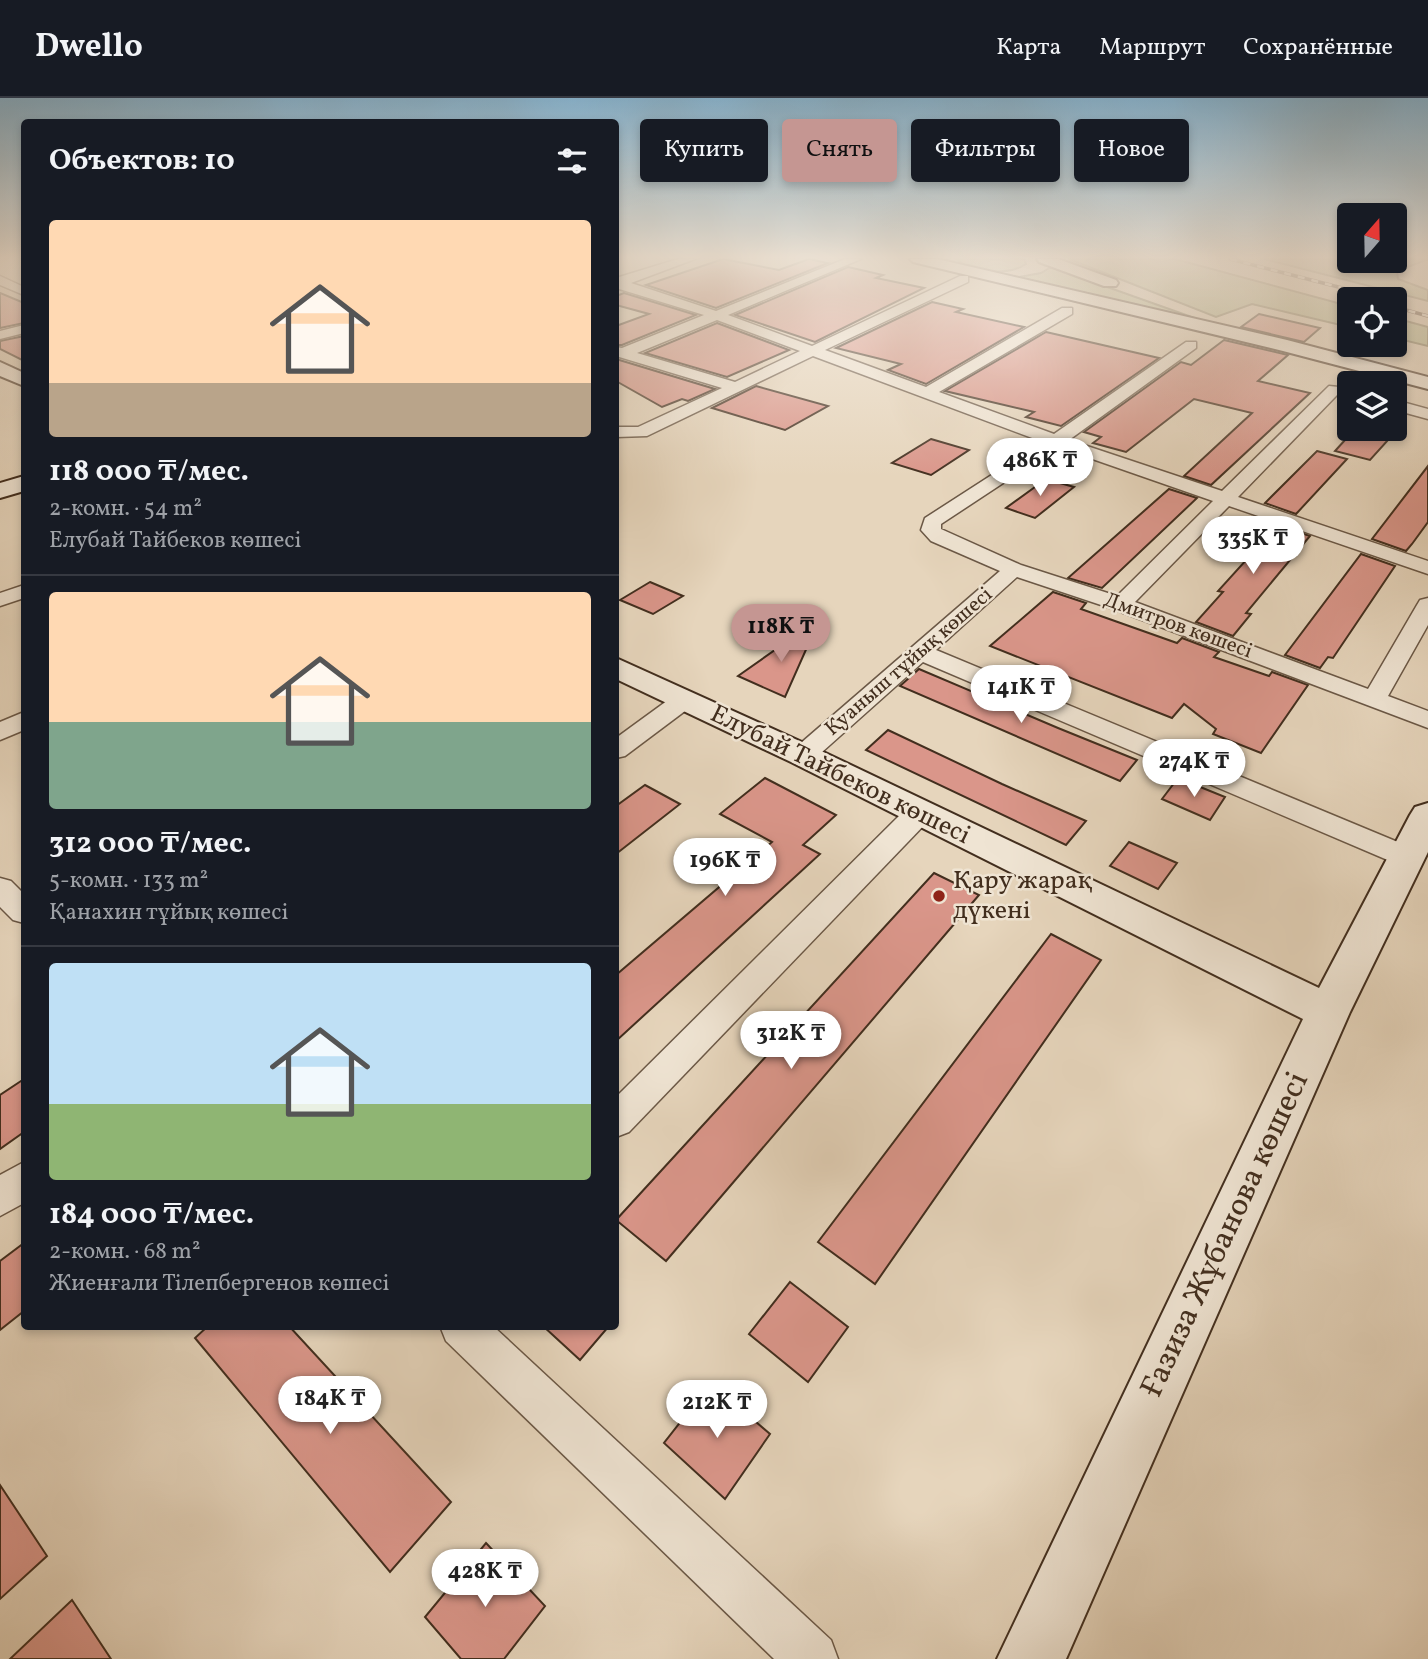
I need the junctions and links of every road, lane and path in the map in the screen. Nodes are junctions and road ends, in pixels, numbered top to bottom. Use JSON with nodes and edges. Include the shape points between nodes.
{"nodes":[{"id":1,"x":671,"y":332,"type":"edge"},
{"id":2,"x":762,"y":332,"type":"edge"},
{"id":3,"x":847,"y":332,"type":"edge"},
{"id":4,"x":1031,"y":332,"type":"edge"},
{"id":5,"x":1226,"y":332,"type":"edge"},
{"id":6,"x":1247,"y":332,"type":"edge"},
{"id":7,"x":1191,"y":345,"type":"dead end"},
{"id":8,"x":1287,"y":346,"type":"junction"},
{"id":9,"x":620,"y":351,"type":"edge"},
{"id":10,"x":814,"y":351,"type":"junction"},
{"id":11,"x":0,"y":368,"type":"edge"},
{"id":12,"x":21,"y":378,"type":"edge"},
{"id":13,"x":1428,"y":383,"type":"edge"},
{"id":14,"x":737,"y":387,"type":"junction"},
{"id":15,"x":927,"y":393,"type":"junction"},
{"id":16,"x":1337,"y":396,"type":"edge"},
{"id":17,"x":1407,"y":408,"type":"edge"},
{"id":18,"x":1428,"y":414,"type":"edge"},
{"id":19,"x":623,"y":433,"type":"edge"},
{"id":20,"x":1056,"y":441,"type":"junction"},
{"id":21,"x":21,"y":484,"type":"edge"},
{"id":22,"x":0,"y":492,"type":"edge"},
{"id":23,"x":1226,"y":499,"type":"junction"},
{"id":24,"x":1428,"y":568,"type":"edge"},
{"id":25,"x":1014,"y":569,"type":"junction"},
{"id":26,"x":21,"y":592,"type":"edge"},
{"id":27,"x":0,"y":600,"type":"edge"},
{"id":28,"x":1121,"y":604,"type":"junction"},
{"id":29,"x":1428,"y":605,"type":"edge"},
{"id":30,"x":920,"y":652,"type":"junction"},
{"id":31,"x":619,"y":668,"type":"edge"},
{"id":32,"x":684,"y":700,"type":"junction"},
{"id":33,"x":1374,"y":700,"type":"junction"},
{"id":34,"x":1428,"y":720,"type":"edge"},
{"id":35,"x":21,"y":722,"type":"edge"},
{"id":36,"x":0,"y":732,"type":"edge"},
{"id":37,"x":619,"y":748,"type":"edge"},
{"id":38,"x":803,"y":755,"type":"junction"},
{"id":39,"x":920,"y":813,"type":"junction"},
{"id":40,"x":1428,"y":815,"type":"edge"},
{"id":41,"x":1407,"y":857,"type":"junction"},
{"id":42,"x":1328,"y":1013,"type":"junction"},
{"id":43,"x":619,"y":1118,"type":"edge"},
{"id":44,"x":21,"y":1182,"type":"edge"},
{"id":45,"x":0,"y":1198,"type":"edge"},
{"id":46,"x":465,"y":1330,"type":"edge"},
{"id":47,"x":811,"y":1659,"type":"edge"},
{"id":48,"x":1031,"y":1659,"type":"edge"}],
"edges":[{"from":1,"to":9,"type":"street"},
{"from":2,"to":10,"type":"street"},
{"from":3,"to":10,"type":"street"},
{"from":4,"to":15,"type":"street"},
{"from":5,"to":8,"type":"main road"},
{"from":6,"to":8,"type":"main road"},
{"from":7,"to":20,"type":"street"},
{"from":8,"to":13,"type":"main road"},
{"from":9,"to":14,"type":"street"},
{"from":10,"to":14,"type":"street"},
{"from":10,"to":15,"type":"street"},
{"from":11,"to":12,"type":"main road"},
{"from":14,"to":19,"type":"street","via":[[641,432]]},
{"from":15,"to":20,"type":"street"},
{"from":16,"to":23,"type":"street"},
{"from":17,"to":18,"type":"street"},
{"from":20,"to":23,"type":"street"},
{"from":20,"to":25,"type":"street","name":"Дмитров көшесі","via":[[932,522],[931,530],[939,537]]},
{"from":21,"to":22,"type":"main road"},
{"from":23,"to":24,"type":"street"},
{"from":23,"to":28,"type":"street"},
{"from":25,"to":28,"type":"street","name":"Дмитров көшесі"},
{"from":25,"to":30,"type":"street","name":"Қуаныш тұйық көшесі"},
{"from":26,"to":27,"type":"street"},
{"from":28,"to":33,"type":"street","name":"Дмитров көшесі"},
{"from":29,"to":33,"type":"street"},
{"from":30,"to":38,"type":"street","name":"Қуаныш тұйық көшесі"},
{"from":30,"to":41,"type":"street"},
{"from":31,"to":32,"type":"main road","name":"Елубай Тайбеков көшесі"},
{"from":32,"to":37,"type":"street"},
{"from":32,"to":38,"type":"main road","name":"Елубай Тайбеков көшесі"},
{"from":33,"to":34,"type":"street","name":"Дмитров көшесі"},
{"from":35,"to":36,"type":"street"},
{"from":38,"to":39,"type":"main road","name":"Елубай Тайбеков көшесі"},
{"from":39,"to":42,"type":"main road","name":"Елубай Тайбеков көшесі"},
{"from":39,"to":43,"type":"street"},
{"from":40,"to":41,"type":"main road","name":"Ғазиза Жұбанова көшесі"},
{"from":41,"to":42,"type":"main road","name":"Ғазиза Жұбанова көшесі"},
{"from":42,"to":48,"type":"main road","name":"Ғазиза Жұбанова көшесі"},
{"from":44,"to":45,"type":"street"},
{"from":46,"to":47,"type":"street"}]}
